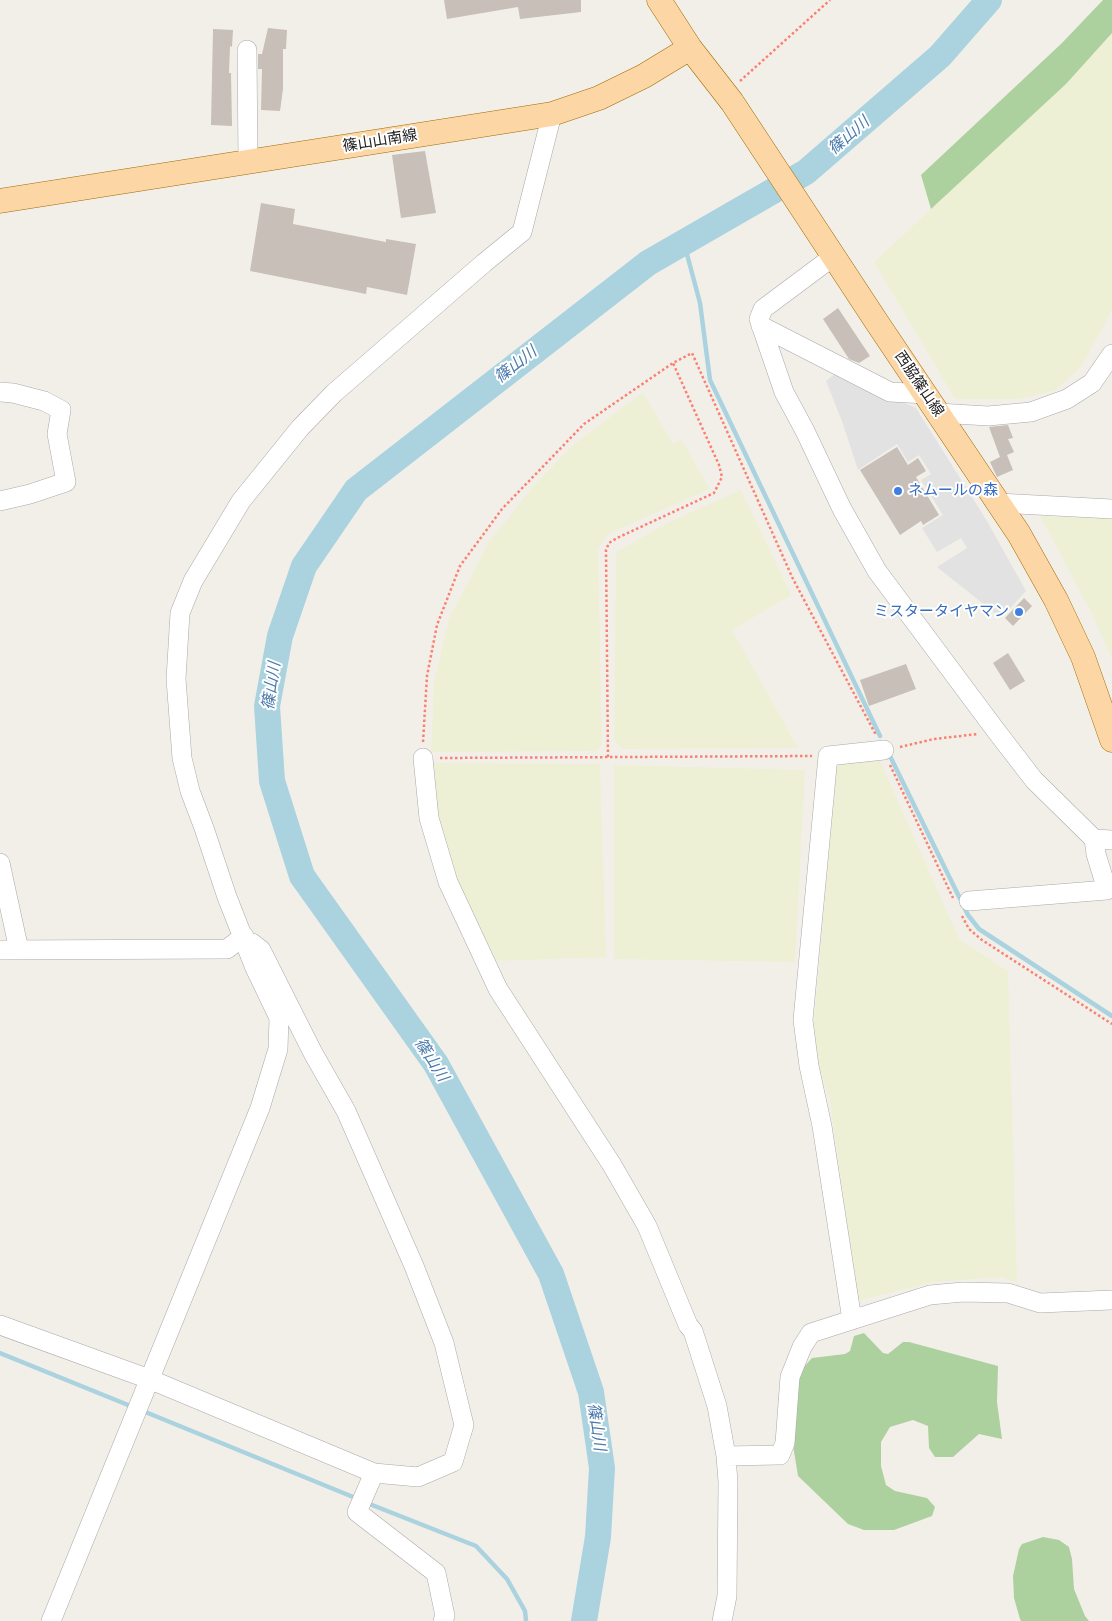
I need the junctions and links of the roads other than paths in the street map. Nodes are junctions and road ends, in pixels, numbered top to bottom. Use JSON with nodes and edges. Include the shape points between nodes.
{"nodes":[{"id":1,"x":659,"y":0,"type":"edge"},
{"id":2,"x":690,"y":48,"type":"junction"},
{"id":3,"x":247,"y":50,"type":"dead end"},
{"id":4,"x":552,"y":114,"type":"junction"},
{"id":5,"x":248,"y":162,"type":"junction"},
{"id":6,"x":0,"y":201,"type":"edge"},
{"id":7,"x":832,"y":253,"type":"junction"},
{"id":8,"x":760,"y":326,"type":"junction"},
{"id":9,"x":1112,"y":354,"type":"edge"},
{"id":10,"x":0,"y":392,"type":"edge"},
{"id":11,"x":932,"y":403,"type":"junction"},
{"id":12,"x":0,"y":501,"type":"edge"},
{"id":13,"x":998,"y":503,"type":"junction"},
{"id":14,"x":1112,"y":509,"type":"edge"},
{"id":15,"x":1112,"y":740,"type":"edge"},
{"id":16,"x":884,"y":750,"type":"road end"},
{"id":17,"x":422,"y":758,"type":"road end"},
{"id":18,"x":1103,"y":840,"type":"edge"},
{"id":19,"x":0,"y":863,"type":"edge"},
{"id":20,"x":1109,"y":894,"type":"edge"},
{"id":21,"x":969,"y":900,"type":"dead end"},
{"id":22,"x":244,"y":936,"type":"junction"},
{"id":23,"x":0,"y":950,"type":"edge"},
{"id":24,"x":19,"y":950,"type":"junction"},
{"id":25,"x":1112,"y":1300,"type":"edge"},
{"id":26,"x":852,"y":1320,"type":"junction"},
{"id":27,"x":0,"y":1325,"type":"edge"},
{"id":28,"x":149,"y":1379,"type":"junction"},
{"id":29,"x":726,"y":1456,"type":"junction"},
{"id":30,"x":374,"y":1473,"type":"junction"},
{"id":31,"x":51,"y":1621,"type":"edge"},
{"id":32,"x":443,"y":1621,"type":"edge"},
{"id":33,"x":722,"y":1621,"type":"edge"}],
"edges":[{"from":1,"to":2,"type":"main road"},
{"from":2,"to":4,"type":"main road","name":"篠山山南線","via":[[599,98]]},
{"from":2,"to":7,"type":"main road","name":"西脇篠山線","via":[[729,98]]},
{"from":3,"to":5,"type":"street"},
{"from":4,"to":5,"type":"main road","name":"篠山山南線"},
{"from":4,"to":22,"type":"street","via":[[522,232],[334,393],[300,428],[241,501],[193,582],[180,613],[176,679],[182,758],[190,791]]},
{"from":5,"to":6,"type":"main road","name":"篠山山南線"},
{"from":7,"to":8,"type":"street","via":[[763,309]]},
{"from":7,"to":11,"type":"main road","name":"西脇篠山線"},
{"from":8,"to":11,"type":"street","via":[[890,392]]},
{"from":8,"to":18,"type":"street","via":[[784,392],[877,571],[1034,780]]},
{"from":9,"to":11,"type":"street","via":[[1092,383],[1067,399],[1031,412],[988,416]]},
{"from":10,"to":12,"type":"street","via":[[44,401],[61,410],[58,434],[66,482]]},
{"from":11,"to":13,"type":"main road","name":"西脇篠山線"},
{"from":13,"to":14,"type":"street"},
{"from":13,"to":15,"type":"main road","name":"西脇篠山線","via":[[1056,600],[1083,657]]},
{"from":16,"to":26,"type":"street","via":[[828,756],[803,1020]]},
{"from":17,"to":29,"type":"street","via":[[429,818],[448,882],[498,989],[612,1165],[647,1226],[692,1331],[717,1406]]},
{"from":18,"to":20,"type":"street","via":[[1096,854]]},
{"from":19,"to":24,"type":"street"},
{"from":20,"to":21,"type":"street"},
{"from":22,"to":24,"type":"street","via":[[227,949]]},
{"from":22,"to":28,"type":"street","via":[[279,1018],[278,1049],[260,1108]]},
{"from":22,"to":30,"type":"street","via":[[261,950],[312,1053],[346,1110],[444,1342],[464,1425],[453,1462],[418,1477]]},
{"from":23,"to":24,"type":"street"},
{"from":25,"to":26,"type":"street","via":[[1040,1303],[1008,1293],[930,1294]]},
{"from":26,"to":29,"type":"street","via":[[811,1333],[802,1347],[790,1377],[785,1444],[780,1454]]},
{"from":27,"to":28,"type":"street"},
{"from":28,"to":30,"type":"street"},
{"from":28,"to":31,"type":"street"},
{"from":29,"to":33,"type":"street","via":[[727,1596]]},
{"from":30,"to":32,"type":"street","via":[[357,1512],[436,1573]]}]}
